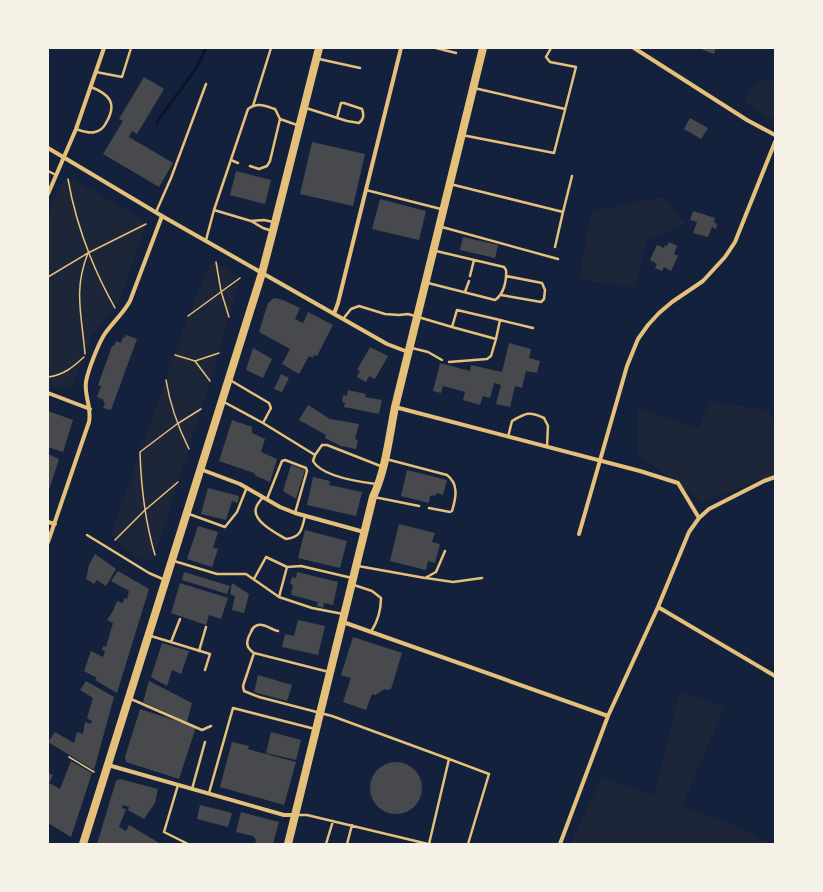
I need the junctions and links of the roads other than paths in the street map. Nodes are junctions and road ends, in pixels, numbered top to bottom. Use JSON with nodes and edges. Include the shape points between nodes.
{"nodes":[{"id":1,"x":104,"y":48,"type":"edge"},
{"id":2,"x":131,"y":48,"type":"edge"},
{"id":3,"x":271,"y":48,"type":"edge"},
{"id":4,"x":319,"y":48,"type":"edge"},
{"id":5,"x":401,"y":48,"type":"edge"},
{"id":6,"x":436,"y":48,"type":"edge"},
{"id":7,"x":483,"y":48,"type":"edge"},
{"id":8,"x":550,"y":48,"type":"edge"},
{"id":9,"x":634,"y":48,"type":"edge"},
{"id":10,"x":456,"y":53,"type":"dead end"},
{"id":11,"x":316,"y":58,"type":"junction"},
{"id":12,"x":360,"y":68,"type":"dead end"},
{"id":13,"x":96,"y":72,"type":"junction"},
{"id":14,"x":206,"y":84,"type":"dead end"},
{"id":15,"x":91,"y":87,"type":"junction"},
{"id":16,"x":473,"y":88,"type":"junction"},
{"id":17,"x":253,"y":106,"type":"junction"},
{"id":18,"x":304,"y":108,"type":"junction"},
{"id":19,"x":565,"y":109,"type":"junction"},
{"id":20,"x":337,"y":118,"type":"junction"},
{"id":21,"x":280,"y":119,"type":"junction"},
{"id":22,"x":300,"y":126,"type":"junction"},
{"id":23,"x":76,"y":128,"type":"junction"},
{"id":24,"x":462,"y":134,"type":"junction"},
{"id":25,"x":775,"y":135,"type":"edge"},
{"id":26,"x":775,"y":142,"type":"edge"},
{"id":27,"x":48,"y":148,"type":"edge"},
{"id":28,"x":64,"y":157,"type":"junction"},
{"id":29,"x":231,"y":160,"type":"junction"},
{"id":30,"x":238,"y":163,"type":"dead end"},
{"id":31,"x":250,"y":166,"type":"dead end"},
{"id":32,"x":48,"y":171,"type":"edge"},
{"id":33,"x":56,"y":175,"type":"junction"},
{"id":34,"x":572,"y":176,"type":"dead end"},
{"id":35,"x":450,"y":184,"type":"junction"},
{"id":36,"x":366,"y":190,"type":"junction"},
{"id":37,"x":48,"y":194,"type":"edge"},
{"id":38,"x":214,"y":210,"type":"junction"},
{"id":39,"x":443,"y":210,"type":"junction"},
{"id":40,"x":155,"y":212,"type":"junction"},
{"id":41,"x":562,"y":212,"type":"junction"},
{"id":42,"x":162,"y":216,"type":"junction"},
{"id":43,"x":251,"y":221,"type":"junction"},
{"id":44,"x":274,"y":227,"type":"junction"},
{"id":45,"x":439,"y":227,"type":"junction"},
{"id":46,"x":206,"y":241,"type":"junction"},
{"id":47,"x":555,"y":247,"type":"dead end"},
{"id":48,"x":433,"y":250,"type":"junction"},
{"id":49,"x":558,"y":259,"type":"dead end"},
{"id":50,"x":474,"y":260,"type":"junction"},
{"id":51,"x":262,"y":272,"type":"junction"},
{"id":52,"x":470,"y":276,"type":"dead end"},
{"id":53,"x":506,"y":276,"type":"junction"},
{"id":54,"x":469,"y":281,"type":"dead end"},
{"id":55,"x":426,"y":282,"type":"junction"},
{"id":56,"x":466,"y":292,"type":"junction"},
{"id":57,"x":501,"y":295,"type":"junction"},
{"id":58,"x":334,"y":314,"type":"junction"},
{"id":59,"x":417,"y":316,"type":"junction"},
{"id":60,"x":343,"y":319,"type":"junction"},
{"id":61,"x":500,"y":320,"type":"junction"},
{"id":62,"x":452,"y":328,"type":"junction"},
{"id":63,"x":533,"y":328,"type":"dead end"},
{"id":64,"x":496,"y":339,"type":"junction"},
{"id":65,"x":409,"y":350,"type":"junction"},
{"id":66,"x":442,"y":360,"type":"dead end"},
{"id":67,"x":449,"y":362,"type":"dead end"},
{"id":68,"x":228,"y":379,"type":"junction"},
{"id":69,"x":48,"y":393,"type":"edge"},
{"id":70,"x":221,"y":401,"type":"junction"},
{"id":71,"x":395,"y":407,"type":"junction"},
{"id":72,"x":90,"y":409,"type":"junction"},
{"id":73,"x":263,"y":423,"type":"junction"},
{"id":74,"x":508,"y":437,"type":"junction"},
{"id":75,"x":547,"y":447,"type":"junction"},
{"id":76,"x":315,"y":455,"type":"junction"},
{"id":77,"x":385,"y":458,"type":"junction"},
{"id":78,"x":601,"y":461,"type":"junction"},
{"id":79,"x":383,"y":468,"type":"junction"},
{"id":80,"x":200,"y":469,"type":"junction"},
{"id":81,"x":775,"y":477,"type":"edge"},
{"id":82,"x":379,"y":485,"type":"junction"},
{"id":83,"x":247,"y":487,"type":"junction"},
{"id":84,"x":373,"y":497,"type":"junction"},
{"id":85,"x":265,"y":498,"type":"junction"},
{"id":86,"x":419,"y":506,"type":"dead end"},
{"id":87,"x":429,"y":508,"type":"dead end"},
{"id":88,"x":186,"y":513,"type":"junction"},
{"id":89,"x":295,"y":513,"type":"junction"},
{"id":90,"x":305,"y":516,"type":"junction"},
{"id":91,"x":699,"y":518,"type":"junction"},
{"id":92,"x":48,"y":522,"type":"edge"},
{"id":93,"x":55,"y":524,"type":"junction"},
{"id":94,"x":364,"y":532,"type":"junction"},
{"id":95,"x":579,"y":534,"type":"dead end"},
{"id":96,"x":87,"y":535,"type":"dead end"},
{"id":97,"x":48,"y":542,"type":"edge"},
{"id":98,"x":445,"y":551,"type":"dead end"},
{"id":99,"x":171,"y":560,"type":"junction"},
{"id":100,"x":356,"y":565,"type":"junction"},
{"id":101,"x":287,"y":567,"type":"junction"},
{"id":102,"x":425,"y":578,"type":"junction"},
{"id":103,"x":482,"y":578,"type":"dead end"},
{"id":104,"x":254,"y":579,"type":"junction"},
{"id":105,"x":166,"y":580,"type":"junction"},
{"id":106,"x":352,"y":582,"type":"junction"},
{"id":107,"x":279,"y":597,"type":"junction"},
{"id":108,"x":658,"y":607,"type":"junction"},
{"id":109,"x":343,"y":618,"type":"junction"},
{"id":110,"x":180,"y":619,"type":"dead end"},
{"id":111,"x":206,"y":627,"type":"dead end"},
{"id":112,"x":278,"y":631,"type":"dead end"},
{"id":113,"x":371,"y":632,"type":"junction"},
{"id":114,"x":148,"y":636,"type":"junction"},
{"id":115,"x":171,"y":642,"type":"junction"},
{"id":116,"x":199,"y":651,"type":"junction"},
{"id":117,"x":254,"y":653,"type":"junction"},
{"id":118,"x":205,"y":670,"type":"dead end"},
{"id":119,"x":330,"y":672,"type":"junction"},
{"id":120,"x":775,"y":676,"type":"edge"},
{"id":121,"x":129,"y":698,"type":"junction"},
{"id":122,"x":320,"y":713,"type":"junction"},
{"id":123,"x":608,"y":716,"type":"junction"},
{"id":124,"x":210,"y":726,"type":"dead end"},
{"id":125,"x":316,"y":729,"type":"junction"},
{"id":126,"x":204,"y":742,"type":"dead end"},
{"id":127,"x":449,"y":759,"type":"junction"},
{"id":128,"x":108,"y":765,"type":"junction"},
{"id":129,"x":178,"y":785,"type":"junction"},
{"id":130,"x":192,"y":789,"type":"junction"},
{"id":131,"x":209,"y":793,"type":"junction"},
{"id":132,"x":295,"y":815,"type":"junction"},
{"id":133,"x":332,"y":821,"type":"junction"},
{"id":134,"x":352,"y":825,"type":"junction"},
{"id":135,"x":83,"y":844,"type":"edge"},
{"id":136,"x":188,"y":844,"type":"edge"},
{"id":137,"x":288,"y":844,"type":"edge"},
{"id":138,"x":326,"y":844,"type":"edge"},
{"id":139,"x":347,"y":844,"type":"edge"},
{"id":140,"x":428,"y":844,"type":"edge"},
{"id":141,"x":468,"y":844,"type":"edge"},
{"id":142,"x":560,"y":844,"type":"edge"}],
"edges":[{"from":1,"to":13,"type":"street"},
{"from":2,"to":13,"type":"lane","via":[[122,77]]},
{"from":3,"to":17,"type":"lane"},
{"from":4,"to":11,"type":"main road"},
{"from":5,"to":36,"type":"street"},
{"from":6,"to":10,"type":"lane"},
{"from":7,"to":16,"type":"main road"},
{"from":8,"to":19,"type":"lane","via":[[546,57],[550,62],[576,67]]},
{"from":9,"to":25,"type":"street"},
{"from":11,"to":12,"type":"lane"},
{"from":11,"to":18,"type":"main road"},
{"from":13,"to":15,"type":"street"},
{"from":14,"to":40,"type":"lane","via":[[171,178]]},
{"from":15,"to":23,"type":"street"},
{"from":15,"to":23,"type":"lane","via":[[108,98],[112,107],[111,114],[99,131],[93,133]]},
{"from":16,"to":19,"type":"lane"},
{"from":16,"to":24,"type":"main road"},
{"from":17,"to":21,"type":"lane","via":[[260,105],[275,110]]},
{"from":17,"to":29,"type":"lane","via":[[248,109]]},
{"from":18,"to":20,"type":"lane"},
{"from":18,"to":22,"type":"main road"},
{"from":19,"to":24,"type":"lane","via":[[554,152]]},
{"from":20,"to":20,"type":"lane","via":[[359,123],[364,116],[362,109],[344,103],[341,104]]},
{"from":21,"to":22,"type":"lane"},
{"from":21,"to":31,"type":"lane","via":[[267,166],[259,169]]},
{"from":22,"to":44,"type":"main road"},
{"from":23,"to":28,"type":"street"},
{"from":24,"to":35,"type":"main road"},
{"from":26,"to":78,"type":"street","via":[[735,242],[725,257],[703,281],[659,313],[638,339],[627,366]]},
{"from":27,"to":28,"type":"street"},
{"from":28,"to":33,"type":"street"},
{"from":28,"to":40,"type":"street"},
{"from":29,"to":30,"type":"lane"},
{"from":29,"to":38,"type":"lane"},
{"from":32,"to":33,"type":"lane"},
{"from":33,"to":37,"type":"street"},
{"from":34,"to":41,"type":"lane"},
{"from":35,"to":39,"type":"main road"},
{"from":35,"to":41,"type":"lane"},
{"from":36,"to":39,"type":"lane"},
{"from":36,"to":58,"type":"street"},
{"from":38,"to":43,"type":"lane"},
{"from":38,"to":46,"type":"lane"},
{"from":39,"to":45,"type":"main road"},
{"from":40,"to":42,"type":"street"},
{"from":41,"to":47,"type":"lane"},
{"from":42,"to":46,"type":"street"},
{"from":42,"to":72,"type":"street","via":[[130,301],[104,336],[96,354],[86,382]]},
{"from":43,"to":44,"type":"lane","via":[[263,228]]},
{"from":43,"to":44,"type":"lane","via":[[264,220]]},
{"from":44,"to":51,"type":"main road"},
{"from":45,"to":48,"type":"main road"},
{"from":45,"to":49,"type":"lane"},
{"from":46,"to":51,"type":"street"},
{"from":48,"to":50,"type":"lane"},
{"from":48,"to":55,"type":"main road"},
{"from":50,"to":52,"type":"lane"},
{"from":50,"to":53,"type":"lane","via":[[504,267]]},
{"from":51,"to":58,"type":"street"},
{"from":51,"to":68,"type":"main road"},
{"from":53,"to":57,"type":"lane"},
{"from":53,"to":57,"type":"lane","via":[[542,283],[545,290],[544,299],[541,302]]},
{"from":54,"to":56,"type":"lane"},
{"from":55,"to":56,"type":"lane"},
{"from":55,"to":59,"type":"main road"},
{"from":56,"to":57,"type":"lane","via":[[495,300]]},
{"from":58,"to":60,"type":"street"},
{"from":59,"to":60,"type":"lane","via":[[385,314],[359,306],[351,309]]},
{"from":59,"to":62,"type":"lane"},
{"from":59,"to":65,"type":"main road"},
{"from":60,"to":65,"type":"street","via":[[394,347]]},
{"from":61,"to":62,"type":"lane","via":[[457,310]]},
{"from":61,"to":63,"type":"lane"},
{"from":61,"to":64,"type":"lane"},
{"from":62,"to":64,"type":"lane"},
{"from":64,"to":67,"type":"lane","via":[[491,356],[487,359]]},
{"from":65,"to":66,"type":"lane","via":[[428,352]]},
{"from":65,"to":71,"type":"main road"},
{"from":68,"to":70,"type":"main road"},
{"from":68,"to":73,"type":"lane","via":[[269,403],[270,408]]},
{"from":69,"to":72,"type":"street"},
{"from":70,"to":73,"type":"lane"},
{"from":70,"to":80,"type":"main road"},
{"from":71,"to":74,"type":"street"},
{"from":71,"to":77,"type":"main road"},
{"from":72,"to":93,"type":"street","via":[[88,427]]},
{"from":73,"to":76,"type":"lane"},
{"from":74,"to":75,"type":"street"},
{"from":74,"to":75,"type":"lane","via":[[512,421],[533,412],[544,418],[548,426]]},
{"from":75,"to":78,"type":"street"},
{"from":76,"to":79,"type":"lane","via":[[322,445],[328,445]]},
{"from":76,"to":82,"type":"lane","via":[[313,461],[319,468],[340,478]]},
{"from":77,"to":79,"type":"main road"},
{"from":77,"to":87,"type":"lane","via":[[447,475],[452,479],[455,484],[452,511]]},
{"from":78,"to":91,"type":"street","via":[[678,483]]},
{"from":78,"to":95,"type":"street"},
{"from":79,"to":82,"type":"main road"},
{"from":80,"to":83,"type":"street"},
{"from":80,"to":88,"type":"main road"},
{"from":81,"to":91,"type":"street","via":[[709,509]]},
{"from":82,"to":84,"type":"main road"},
{"from":83,"to":85,"type":"street"},
{"from":83,"to":88,"type":"lane","via":[[237,512],[225,527]]},
{"from":84,"to":86,"type":"lane"},
{"from":84,"to":94,"type":"main road"},
{"from":85,"to":89,"type":"street"},
{"from":85,"to":89,"type":"lane","via":[[282,461],[306,468]]},
{"from":85,"to":90,"type":"lane","via":[[256,507],[258,519],[286,539],[295,538],[302,530]]},
{"from":88,"to":99,"type":"main road"},
{"from":89,"to":90,"type":"street"},
{"from":90,"to":94,"type":"street"},
{"from":91,"to":108,"type":"street","via":[[689,532]]},
{"from":92,"to":93,"type":"street"},
{"from":93,"to":97,"type":"street"},
{"from":94,"to":100,"type":"main road"},
{"from":96,"to":105,"type":"lane","via":[[149,573]]},
{"from":98,"to":102,"type":"lane","via":[[436,572]]},
{"from":99,"to":104,"type":"lane","via":[[217,574],[246,574]]},
{"from":99,"to":105,"type":"main road"},
{"from":100,"to":102,"type":"lane"},
{"from":100,"to":106,"type":"main road"},
{"from":101,"to":104,"type":"lane","via":[[266,557]]},
{"from":101,"to":106,"type":"lane","via":[[301,566]]},
{"from":101,"to":107,"type":"lane"},
{"from":102,"to":103,"type":"lane","via":[[453,582]]},
{"from":104,"to":107,"type":"lane"},
{"from":105,"to":114,"type":"main road"},
{"from":106,"to":109,"type":"main road"},
{"from":106,"to":113,"type":"lane","via":[[381,598],[381,610]]},
{"from":107,"to":109,"type":"lane"},
{"from":108,"to":120,"type":"street"},
{"from":108,"to":123,"type":"street"},
{"from":109,"to":113,"type":"street"},
{"from":109,"to":119,"type":"main road"},
{"from":110,"to":115,"type":"lane"},
{"from":111,"to":116,"type":"lane"},
{"from":112,"to":117,"type":"lane","via":[[264,625],[253,628],[246,644]]},
{"from":113,"to":123,"type":"street"},
{"from":114,"to":115,"type":"lane"},
{"from":114,"to":121,"type":"main road"},
{"from":115,"to":116,"type":"lane"},
{"from":116,"to":118,"type":"lane","via":[[210,654]]},
{"from":117,"to":119,"type":"lane"},
{"from":117,"to":122,"type":"lane","via":[[243,686],[244,691]]},
{"from":119,"to":122,"type":"main road"},
{"from":121,"to":124,"type":"lane","via":[[202,730]]},
{"from":121,"to":128,"type":"main road"},
{"from":122,"to":125,"type":"main road"},
{"from":122,"to":127,"type":"lane"},
{"from":123,"to":142,"type":"street"},
{"from":125,"to":131,"type":"lane","via":[[233,708]]},
{"from":125,"to":132,"type":"main road"},
{"from":126,"to":130,"type":"lane"},
{"from":127,"to":140,"type":"lane"},
{"from":127,"to":141,"type":"lane","via":[[489,774]]},
{"from":128,"to":129,"type":"street"},
{"from":128,"to":135,"type":"main road"},
{"from":129,"to":130,"type":"street"},
{"from":129,"to":136,"type":"lane","via":[[164,832]]},
{"from":130,"to":131,"type":"street"},
{"from":131,"to":132,"type":"street","via":[[284,815]]},
{"from":132,"to":133,"type":"lane"},
{"from":132,"to":137,"type":"main road"},
{"from":133,"to":134,"type":"lane"},
{"from":133,"to":138,"type":"lane"},
{"from":134,"to":139,"type":"lane"},
{"from":134,"to":140,"type":"lane"}]}
